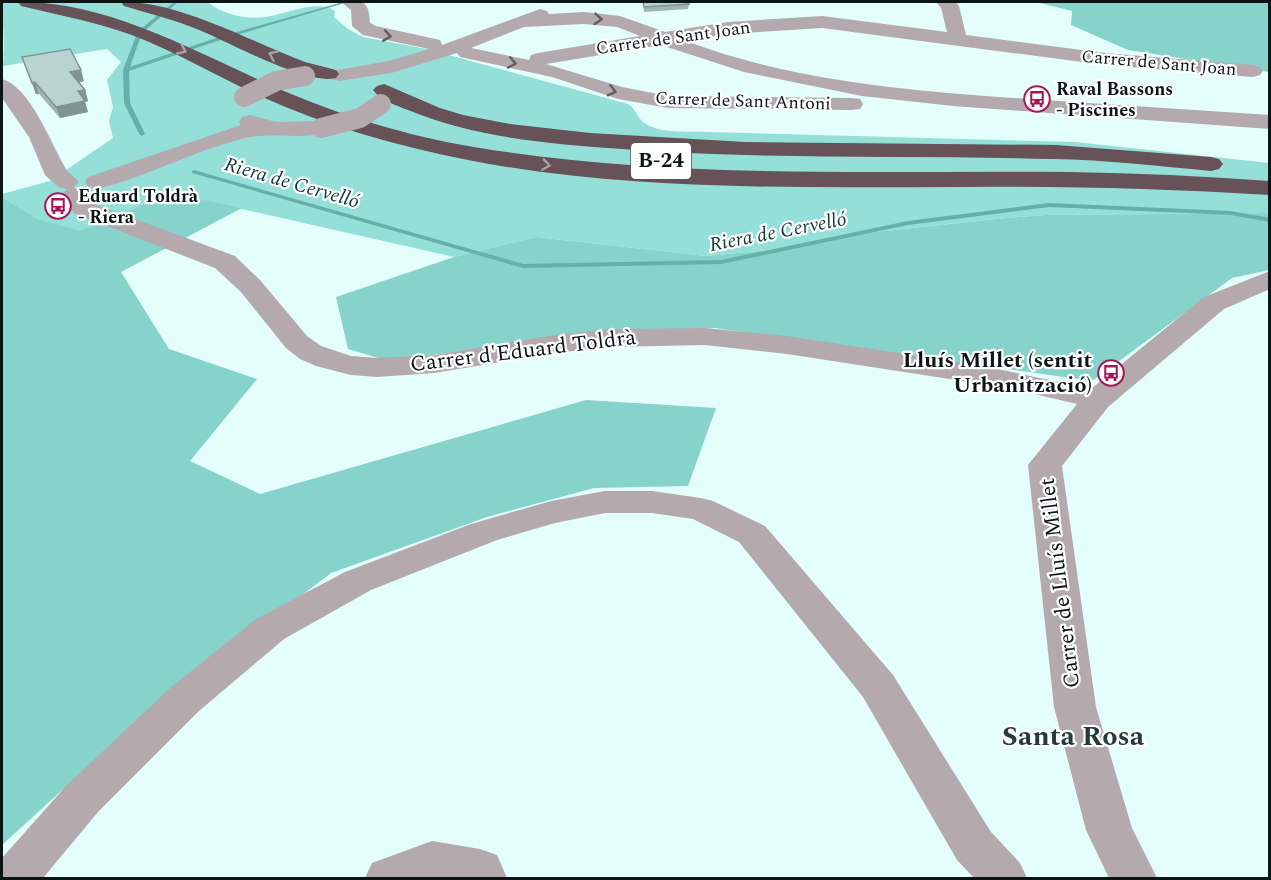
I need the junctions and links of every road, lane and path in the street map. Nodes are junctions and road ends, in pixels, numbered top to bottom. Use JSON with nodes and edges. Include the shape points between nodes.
{"nodes":[{"id":1,"x":78,"y":2,"type":"edge"},
{"id":2,"x":130,"y":2,"type":"edge"},
{"id":3,"x":572,"y":2,"type":"edge"},
{"id":4,"x":609,"y":2,"type":"edge"},
{"id":5,"x":945,"y":2,"type":"edge"},
{"id":6,"x":361,"y":4,"type":"edge"},
{"id":7,"x":18,"y":5,"type":"edge"},
{"id":8,"x":518,"y":22,"type":"junction"},
{"id":9,"x":831,"y":22,"type":"junction"},
{"id":10,"x":655,"y":34,"type":"junction"},
{"id":11,"x":958,"y":40,"type":"junction"},
{"id":12,"x":433,"y":44,"type":"dead end"},
{"id":13,"x":881,"y":48,"type":"dead end"},
{"id":14,"x":467,"y":53,"type":"dead end"},
{"id":15,"x":419,"y":60,"type":"junction"},
{"id":16,"x":1253,"y":71,"type":"dead end"},
{"id":17,"x":557,"y":72,"type":"junction"},
{"id":18,"x":334,"y":74,"type":"junction"},
{"id":19,"x":2,"y":85,"type":"edge"},
{"id":20,"x":383,"y":97,"type":"junction"},
{"id":21,"x":953,"y":100,"type":"junction"},
{"id":22,"x":242,"y":106,"type":"junction"},
{"id":23,"x":1269,"y":122,"type":"edge"},
{"id":24,"x":269,"y":129,"type":"junction"},
{"id":25,"x":312,"y":129,"type":"junction"},
{"id":26,"x":211,"y":140,"type":"junction"},
{"id":27,"x":1269,"y":173,"type":"edge"},
{"id":28,"x":79,"y":186,"type":"junction"},
{"id":29,"x":1269,"y":188,"type":"edge"},
{"id":30,"x":1269,"y":199,"type":"edge"},
{"id":31,"x":1269,"y":279,"type":"edge"},
{"id":32,"x":1097,"y":400,"type":"junction"},
{"id":33,"x":15,"y":879,"type":"edge"},
{"id":34,"x":389,"y":879,"type":"edge"},
{"id":35,"x":483,"y":879,"type":"edge"},
{"id":36,"x":1004,"y":879,"type":"edge"},
{"id":37,"x":1133,"y":879,"type":"edge"}],
"edges":[{"from":1,"to":27,"type":"highway","number":"B-24","via":[[176,29],[344,104],[422,127],[493,142],[665,161],[1153,166]]},
{"from":18,"to":2,"type":"highway","one_way":true,"via":[[300,67],[199,23]]},
{"from":3,"to":8,"type":"street"},
{"from":4,"to":10,"type":"street"},
{"from":5,"to":11,"type":"street","via":[[950,6]]},
{"from":6,"to":12,"type":"street","one_way":true,"via":[[361,26],[370,32]]},
{"from":7,"to":22,"type":"highway","via":[[123,41],[218,87]]},
{"from":7,"to":29,"type":"highway","number":"B-24","one_way":true,"via":[[75,12],[152,36],[326,115],[471,154],[553,166],[717,180],[1082,180]]},
{"from":8,"to":10,"type":"street","one_way":true,"via":[[593,18]]},
{"from":8,"to":15,"type":"street"},
{"from":9,"to":10,"type":"street","name":"Carrer de Sant Joan"},
{"from":9,"to":11,"type":"street","name":"Carrer de Sant Joan"},
{"from":9,"to":13,"type":"street","name":"Carrer de Sant Joan"},
{"from":10,"to":17,"type":"street","name":"Carrer de Sant Joan","via":[[538,59]]},
{"from":10,"to":21,"type":"street","via":[[720,59],[782,75],[862,90]]},
{"from":11,"to":16,"type":"street","name":"Carrer de Sant Joan","via":[[1105,59]]},
{"from":14,"to":17,"type":"street","name":"Carrer de Sant Antoni","one_way":true},
{"from":15,"to":18,"type":"street","via":[[380,70]]},
{"from":15,"to":20,"type":"street","via":[[395,74]]},
{"from":17,"to":21,"type":"street","name":"Carrer de Sant Antoni","one_way":true,"via":[[598,88],[668,102],[910,105]]},
{"from":18,"to":20,"type":"street","via":[[368,80]]},
{"from":18,"to":22,"type":"street","bridge":true,"via":[[276,81]]},
{"from":19,"to":28,"type":"street","name":"Carrer d'Eduard Toldrà","via":[[40,137],[57,175]]},
{"from":20,"to":25,"type":"street","bridge":true,"via":[[360,118]]},
{"from":20,"to":27,"type":"highway","via":[[448,118],[510,130],[628,144],[759,150],[1074,152],[1184,160]]},
{"from":21,"to":23,"type":"street"},
{"from":22,"to":24,"type":"street","via":[[256,125]]},
{"from":22,"to":26,"type":"street"},
{"from":24,"to":25,"type":"street"},
{"from":24,"to":26,"type":"street","via":[[236,132]]},
{"from":25,"to":30,"type":"highway","via":[[467,170],[637,193],[1142,193]]},
{"from":26,"to":28,"type":"street"},
{"from":28,"to":32,"type":"street","name":"Carrer d'Eduard Toldrà","via":[[83,208],[225,262],[240,272],[271,315],[309,354],[346,365],[416,365],[598,339],[717,336],[1024,381]]},
{"from":31,"to":32,"type":"street","name":"Carrer de Lluís Millet","via":[[1214,303]]},
{"from":32,"to":37,"type":"street","name":"Carrer de Lluís Millet","via":[[1045,465],[1075,707],[1109,830]]},
{"from":33,"to":36,"type":"street","via":[[82,799],[184,700],[270,629],[358,581],[484,532],[551,512],[604,502],[652,502],[701,509],[752,534],[878,686],[974,846]]},
{"from":34,"to":35,"type":"street","via":[[432,861],[480,870]]}]}
